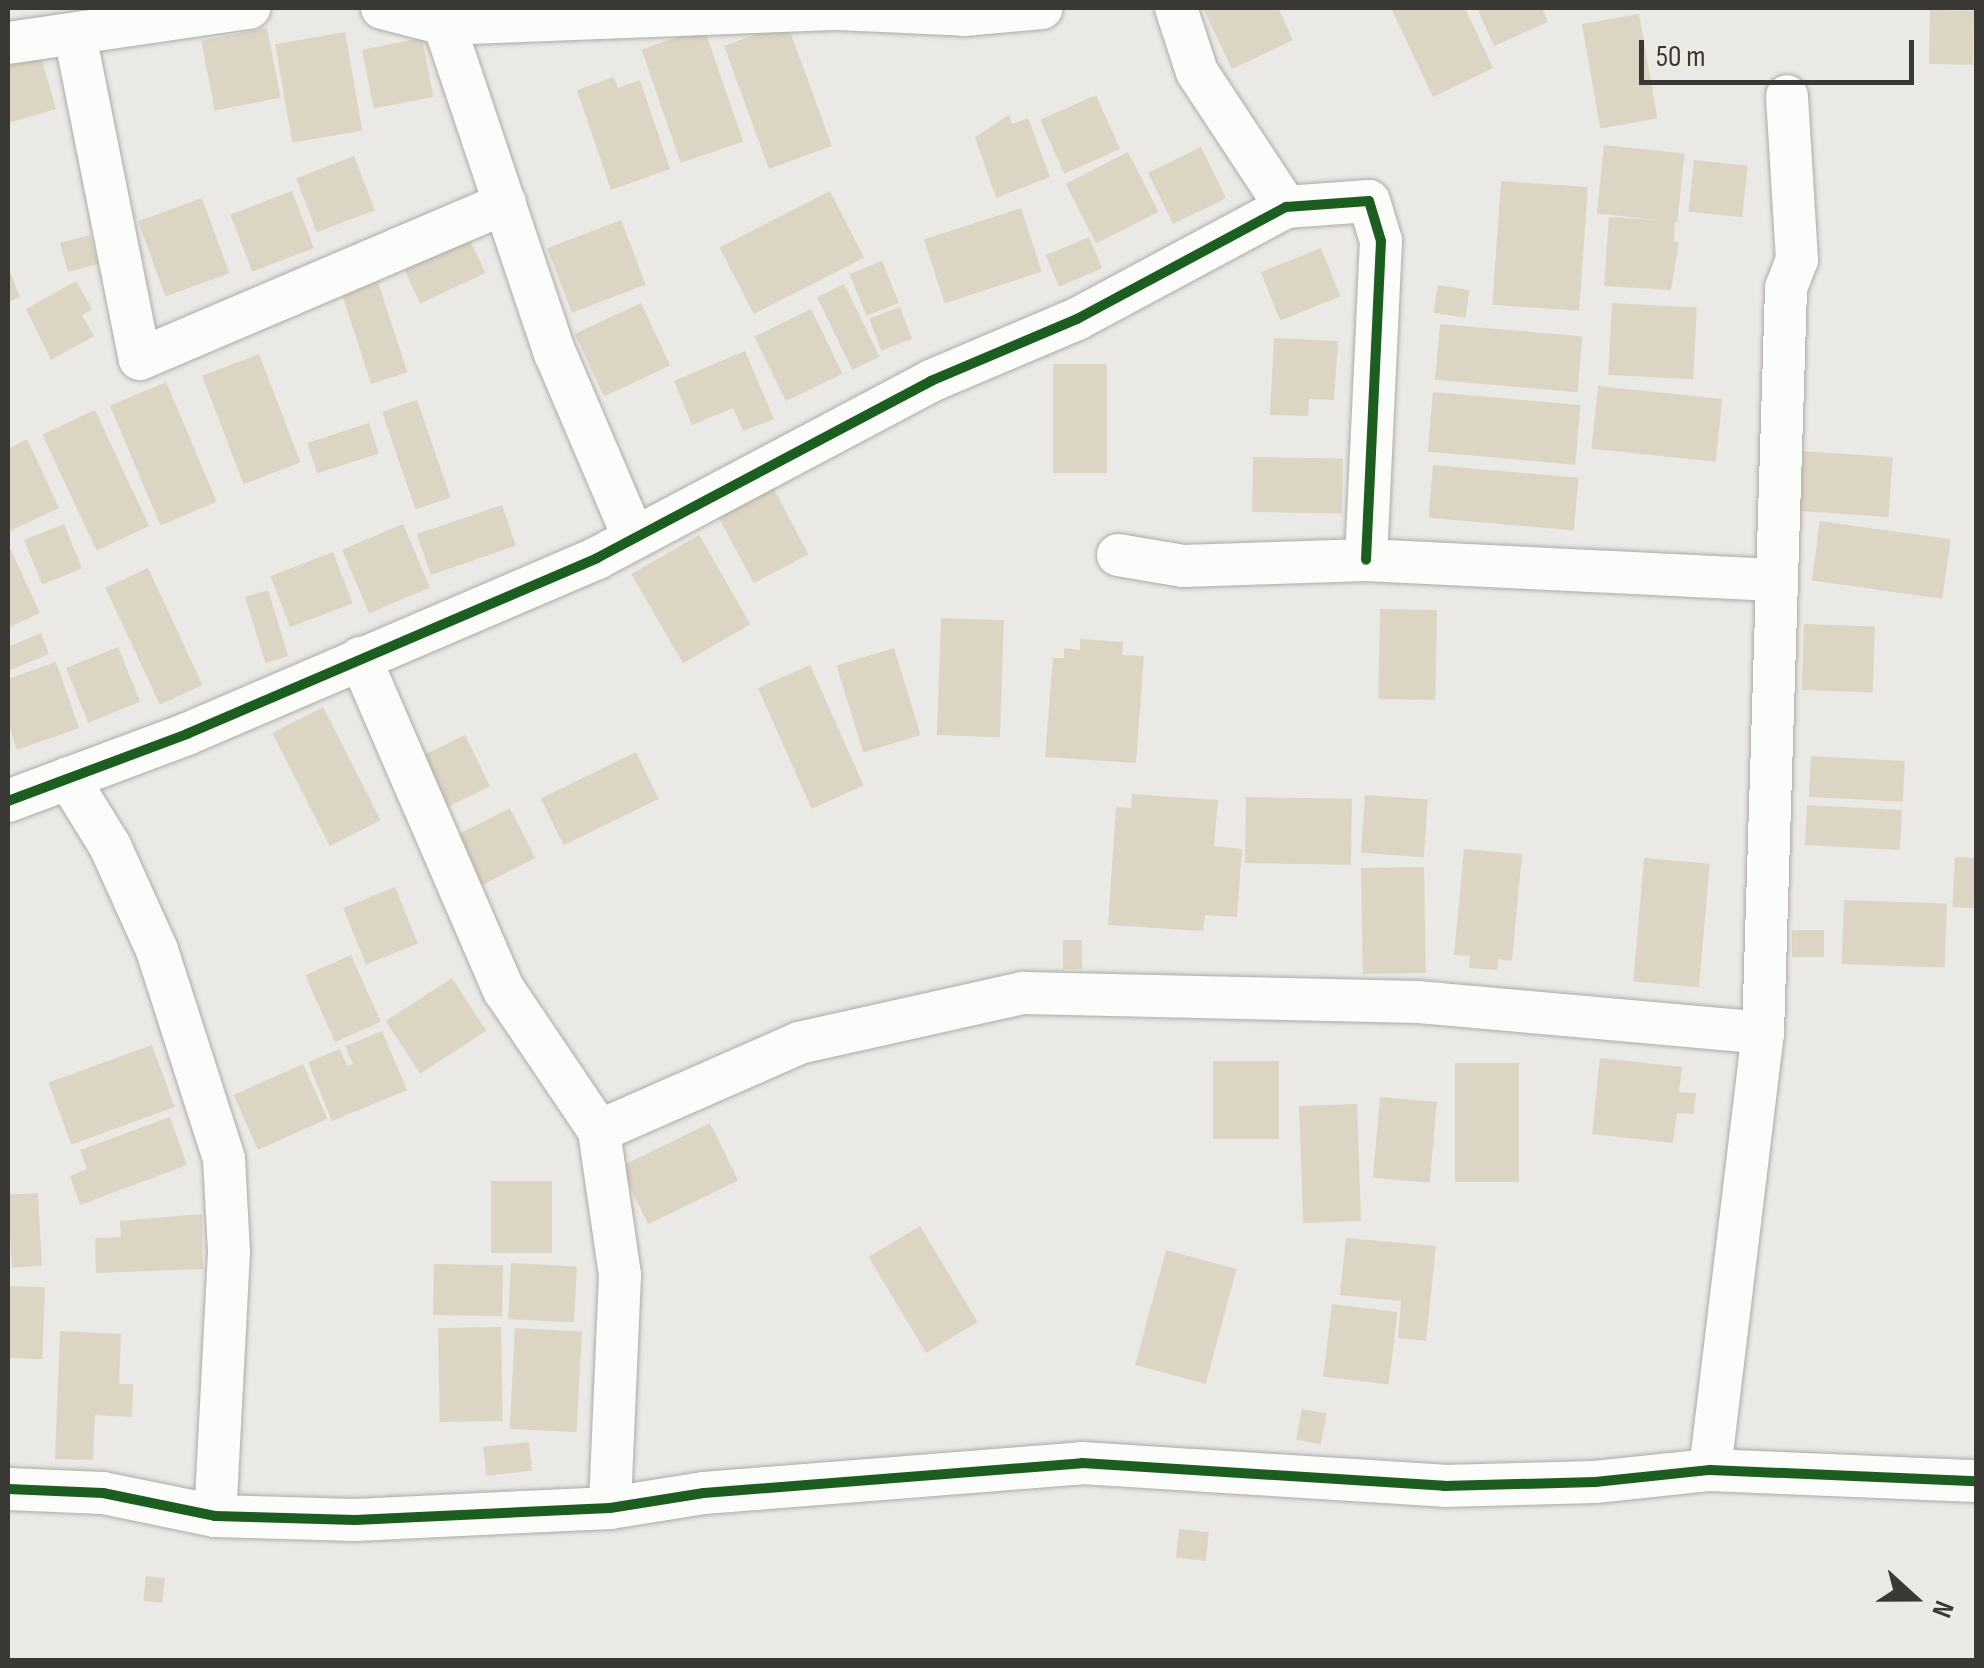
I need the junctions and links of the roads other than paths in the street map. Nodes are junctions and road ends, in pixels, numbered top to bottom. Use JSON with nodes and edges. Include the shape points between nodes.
{"nodes":[{"id":1,"x":249,"y":8,"type":"edge"},
{"id":2,"x":382,"y":8,"type":"edge"},
{"id":3,"x":1042,"y":8,"type":"edge"},
{"id":4,"x":1176,"y":8,"type":"edge"},
{"id":5,"x":444,"y":24,"type":"junction"},
{"id":6,"x":75,"y":36,"type":"junction"},
{"id":7,"x":8,"y":43,"type":"edge"},
{"id":8,"x":1786,"y":96,"type":"dead end"},
{"id":9,"x":505,"y":203,"type":"junction"},
{"id":10,"x":1286,"y":208,"type":"junction"},
{"id":11,"x":634,"y":538,"type":"junction"},
{"id":12,"x":1118,"y":555,"type":"dead end"},
{"id":13,"x":1366,"y":560,"type":"junction"},
{"id":14,"x":1774,"y":580,"type":"junction"},
{"id":15,"x":360,"y":658,"type":"junction"},
{"id":16,"x":68,"y":778,"type":"junction"},
{"id":17,"x":8,"y":801,"type":"edge"},
{"id":18,"x":1763,"y":1033,"type":"junction"},
{"id":19,"x":598,"y":1131,"type":"junction"},
{"id":20,"x":1710,"y":1470,"type":"junction"},
{"id":21,"x":1976,"y":1482,"type":"edge"},
{"id":22,"x":8,"y":1489,"type":"edge"},
{"id":23,"x":610,"y":1508,"type":"junction"},
{"id":24,"x":215,"y":1516,"type":"junction"}],
"edges":[{"from":1,"to":6,"type":"street"},
{"from":2,"to":5,"type":"street"},
{"from":3,"to":5,"type":"street","via":[[964,15],[839,8]]},
{"from":4,"to":10,"type":"street","via":[[1197,72]]},
{"from":5,"to":9,"type":"street"},
{"from":6,"to":7,"type":"street"},
{"from":6,"to":9,"type":"street","via":[[140,359]]},
{"from":8,"to":14,"type":"street","via":[[1797,260],[1786,288]]},
{"from":9,"to":11,"type":"street","via":[[555,353]]},
{"from":10,"to":11,"type":"street","via":[[1076,319],[931,381]]},
{"from":10,"to":13,"type":"street","via":[[1369,201],[1381,240]]},
{"from":11,"to":15,"type":"street"},
{"from":12,"to":13,"type":"street","via":[[1183,566]]},
{"from":13,"to":14,"type":"street"},
{"from":14,"to":18,"type":"street"},
{"from":15,"to":16,"type":"street"},
{"from":15,"to":19,"type":"street","via":[[504,990]]},
{"from":16,"to":17,"type":"street"},
{"from":16,"to":24,"type":"street","via":[[110,846],[157,950],[224,1159],[228,1252]]},
{"from":18,"to":19,"type":"street","via":[[1418,1002],[1023,994],[798,1044]]},
{"from":18,"to":20,"type":"street"},
{"from":19,"to":23,"type":"street","via":[[620,1275]]},
{"from":20,"to":21,"type":"street"},
{"from":20,"to":23,"type":"street","via":[[1594,1482],[1444,1486],[1276,1472],[1014,1466],[704,1493]]},
{"from":22,"to":24,"type":"street","via":[[103,1493]]},
{"from":23,"to":24,"type":"street","via":[[354,1520]]}]}
